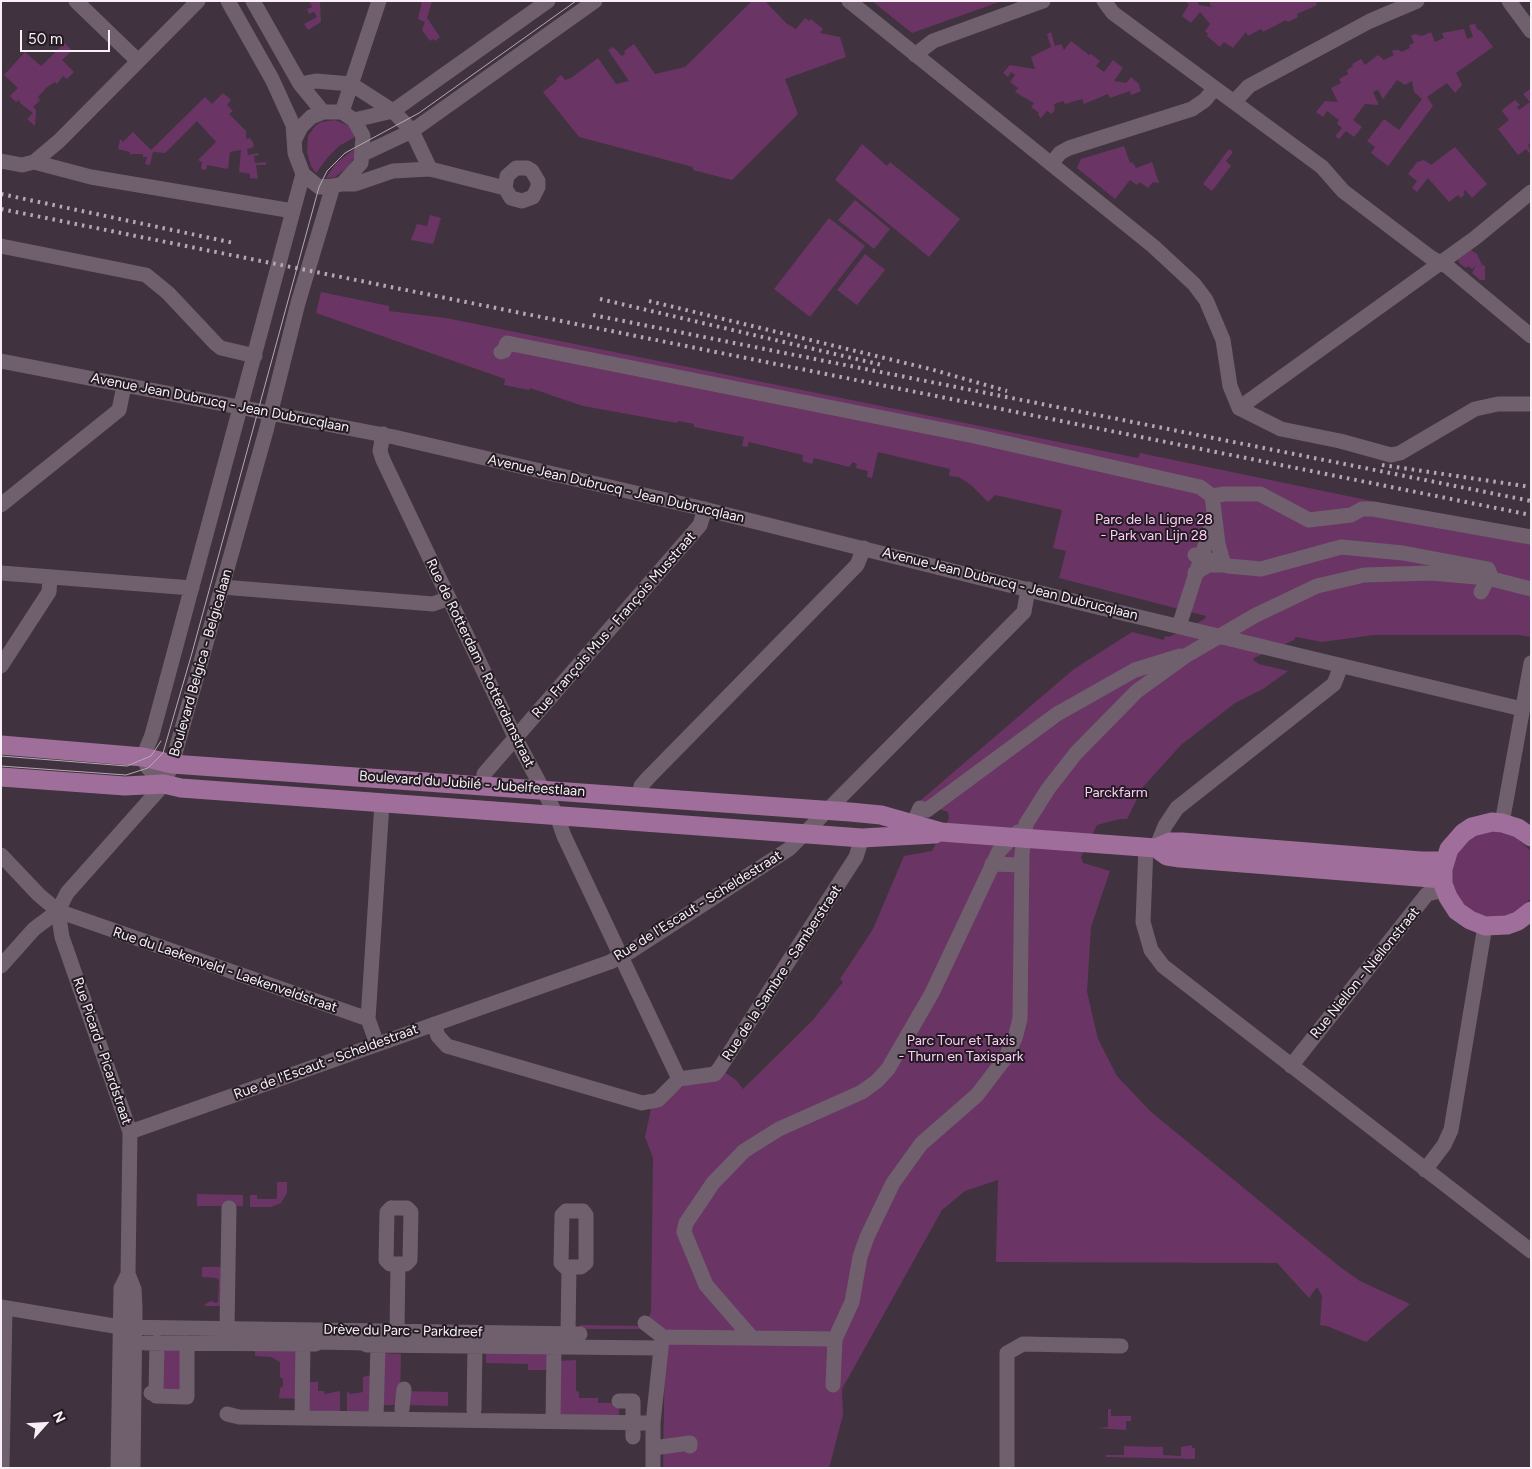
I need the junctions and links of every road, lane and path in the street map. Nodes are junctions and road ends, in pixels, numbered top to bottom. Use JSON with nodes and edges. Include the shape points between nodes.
{"nodes":[{"id":1,"x":76,"y":1,"type":"edge"},
{"id":2,"x":198,"y":1,"type":"edge"},
{"id":3,"x":228,"y":1,"type":"edge"},
{"id":4,"x":253,"y":1,"type":"edge"},
{"id":5,"x":378,"y":1,"type":"edge"},
{"id":6,"x":548,"y":1,"type":"edge"},
{"id":7,"x":595,"y":1,"type":"edge"},
{"id":8,"x":849,"y":1,"type":"edge"},
{"id":9,"x":1043,"y":1,"type":"edge"},
{"id":10,"x":1104,"y":1,"type":"edge"},
{"id":11,"x":1417,"y":1,"type":"edge"},
{"id":12,"x":1509,"y":1,"type":"edge"},
{"id":13,"x":1531,"y":31,"type":"edge"},
{"id":14,"x":916,"y":55,"type":"junction"},
{"id":15,"x":137,"y":60,"type":"junction"},
{"id":16,"x":300,"y":84,"type":"junction"},
{"id":17,"x":351,"y":84,"type":"junction"},
{"id":18,"x":1214,"y":89,"type":"junction"},
{"id":19,"x":1234,"y":102,"type":"junction"},
{"id":20,"x":393,"y":110,"type":"junction"},
{"id":21,"x":324,"y":112,"type":"junction"},
{"id":22,"x":348,"y":116,"type":"junction"},
{"id":23,"x":412,"y":131,"type":"junction"},
{"id":24,"x":295,"y":139,"type":"junction"},
{"id":25,"x":363,"y":154,"type":"junction"},
{"id":26,"x":1,"y":161,"type":"edge"},
{"id":27,"x":34,"y":162,"type":"junction"},
{"id":28,"x":1051,"y":164,"type":"junction"},
{"id":29,"x":430,"y":169,"type":"junction"},
{"id":30,"x":303,"y":174,"type":"junction"},
{"id":31,"x":338,"y":185,"type":"junction"},
{"id":32,"x":505,"y":188,"type":"dead end"},
{"id":33,"x":1531,"y":192,"type":"edge"},
{"id":34,"x":292,"y":214,"type":"junction"},
{"id":35,"x":1,"y":246,"type":"edge"},
{"id":36,"x":1440,"y":263,"type":"junction"},
{"id":37,"x":1531,"y":336,"type":"edge"},
{"id":38,"x":500,"y":352,"type":"dead end"},
{"id":39,"x":255,"y":356,"type":"junction"},
{"id":40,"x":1,"y":361,"type":"edge"},
{"id":41,"x":124,"y":386,"type":"junction"},
{"id":42,"x":1531,"y":404,"type":"edge"},
{"id":43,"x":242,"y":407,"type":"junction"},
{"id":44,"x":1239,"y":408,"type":"junction"},
{"id":45,"x":271,"y":412,"type":"junction"},
{"id":46,"x":383,"y":434,"type":"junction"},
{"id":47,"x":1212,"y":496,"type":"junction"},
{"id":48,"x":1,"y":504,"type":"edge"},
{"id":49,"x":705,"y":509,"type":"junction"},
{"id":50,"x":1214,"y":516,"type":"junction"},
{"id":51,"x":1531,"y":537,"type":"edge"},
{"id":52,"x":864,"y":548,"type":"junction"},
{"id":53,"x":1197,"y":556,"type":"junction"},
{"id":54,"x":1224,"y":565,"type":"junction"},
{"id":55,"x":1,"y":573,"type":"edge"},
{"id":56,"x":1195,"y":573,"type":"junction"},
{"id":57,"x":50,"y":577,"type":"junction"},
{"id":58,"x":1484,"y":585,"type":"junction"},
{"id":59,"x":222,"y":587,"type":"junction"},
{"id":60,"x":192,"y":588,"type":"junction"},
{"id":61,"x":1028,"y":589,"type":"junction"},
{"id":62,"x":1531,"y":589,"type":"edge"},
{"id":63,"x":449,"y":598,"type":"junction"},
{"id":64,"x":1183,"y":627,"type":"junction"},
{"id":65,"x":1186,"y":655,"type":"junction"},
{"id":66,"x":1531,"y":663,"type":"edge"},
{"id":67,"x":1,"y":666,"type":"edge"},
{"id":68,"x":1340,"y":666,"type":"junction"},
{"id":69,"x":1522,"y":709,"type":"junction"},
{"id":70,"x":516,"y":739,"type":"junction"},
{"id":71,"x":1,"y":745,"type":"edge"},
{"id":72,"x":143,"y":757,"type":"junction"},
{"id":73,"x":172,"y":764,"type":"junction"},
{"id":74,"x":1,"y":777,"type":"edge"},
{"id":75,"x":164,"y":784,"type":"junction"},
{"id":76,"x":483,"y":785,"type":"junction"},
{"id":77,"x":543,"y":790,"type":"junction"},
{"id":78,"x":640,"y":796,"type":"junction"},
{"id":79,"x":382,"y":803,"type":"junction"},
{"id":80,"x":828,"y":811,"type":"junction"},
{"id":81,"x":557,"y":816,"type":"junction"},
{"id":82,"x":1502,"y":823,"type":"junction"},
{"id":83,"x":1026,"y":824,"type":"junction"},
{"id":84,"x":804,"y":834,"type":"junction"},
{"id":85,"x":908,"y":835,"type":"junction"},
{"id":86,"x":1531,"y":837,"type":"edge"},
{"id":87,"x":862,"y":838,"type":"junction"},
{"id":88,"x":1151,"y":848,"type":"junction"},
{"id":89,"x":1,"y":854,"type":"edge"},
{"id":90,"x":992,"y":864,"type":"junction"},
{"id":91,"x":1021,"y":865,"type":"junction"},
{"id":92,"x":1444,"y":876,"type":"junction"},
{"id":93,"x":58,"y":911,"type":"junction"},
{"id":94,"x":1531,"y":911,"type":"edge"},
{"id":95,"x":1485,"y":926,"type":"junction"},
{"id":96,"x":620,"y":956,"type":"junction"},
{"id":97,"x":1,"y":966,"type":"edge"},
{"id":98,"x":368,"y":1019,"type":"junction"},
{"id":99,"x":434,"y":1024,"type":"junction"},
{"id":100,"x":377,"y":1044,"type":"junction"},
{"id":101,"x":1291,"y":1066,"type":"junction"},
{"id":102,"x":679,"y":1079,"type":"junction"},
{"id":103,"x":130,"y":1132,"type":"junction"},
{"id":104,"x":1425,"y":1170,"type":"junction"},
{"id":105,"x":229,"y":1208,"type":"dead end"},
{"id":106,"x":1531,"y":1252,"type":"edge"},
{"id":107,"x":398,"y":1264,"type":"dead end"},
{"id":108,"x":569,"y":1267,"type":"dead end"},
{"id":109,"x":3,"y":1308,"type":"edge"},
{"id":110,"x":127,"y":1327,"type":"junction"},
{"id":111,"x":227,"y":1329,"type":"junction"},
{"id":112,"x":646,"y":1329,"type":"dead end"},
{"id":113,"x":397,"y":1331,"type":"junction"},
{"id":114,"x":752,"y":1338,"type":"junction"},
{"id":115,"x":835,"y":1339,"type":"junction"},
{"id":116,"x":187,"y":1343,"type":"junction"},
{"id":117,"x":303,"y":1344,"type":"junction"},
{"id":118,"x":662,"y":1344,"type":"junction"},
{"id":119,"x":378,"y":1345,"type":"junction"},
{"id":120,"x":475,"y":1346,"type":"junction"},
{"id":121,"x":1121,"y":1346,"type":"dead end"},
{"id":122,"x":554,"y":1347,"type":"junction"},
{"id":123,"x":834,"y":1385,"type":"dead end"},
{"id":124,"x":404,"y":1389,"type":"dead end"},
{"id":125,"x":619,"y":1401,"type":"dead end"},
{"id":126,"x":402,"y":1409,"type":"junction"},
{"id":127,"x":227,"y":1414,"type":"dead end"},
{"id":128,"x":464,"y":1419,"type":"junction"},
{"id":129,"x":375,"y":1420,"type":"junction"},
{"id":130,"x":292,"y":1422,"type":"junction"},
{"id":131,"x":550,"y":1422,"type":"junction"},
{"id":132,"x":654,"y":1423,"type":"junction"},
{"id":133,"x":633,"y":1430,"type":"junction"},
{"id":134,"x":690,"y":1446,"type":"dead end"},
{"id":135,"x":653,"y":1448,"type":"junction"},
{"id":136,"x":2,"y":1468,"type":"edge"},
{"id":137,"x":118,"y":1468,"type":"edge"},
{"id":138,"x":133,"y":1468,"type":"edge"},
{"id":139,"x":653,"y":1468,"type":"edge"},
{"id":140,"x":1008,"y":1468,"type":"edge"}],
"edges":[{"from":1,"to":15,"type":"street"},
{"from":2,"to":15,"type":"street"},
{"from":3,"to":24,"type":"street","via":[[272,79],[293,125]]},
{"from":4,"to":16,"type":"street"},
{"from":5,"to":17,"type":"street"},
{"from":6,"to":20,"type":"street"},
{"from":7,"to":23,"type":"street"},
{"from":8,"to":14,"type":"street"},
{"from":9,"to":14,"type":"street","via":[[933,40]]},
{"from":10,"to":18,"type":"street","via":[[1109,10]]},
{"from":11,"to":19,"type":"street","via":[[1370,21],[1249,86]]},
{"from":12,"to":13,"type":"street"},
{"from":14,"to":28,"type":"street"},
{"from":15,"to":27,"type":"street","via":[[59,141]]},
{"from":16,"to":17,"type":"street","via":[[316,81]]},
{"from":16,"to":21,"type":"street"},
{"from":17,"to":20,"type":"street"},
{"from":17,"to":22,"type":"street"},
{"from":18,"to":19,"type":"street"},
{"from":18,"to":28,"type":"street","via":[[1192,110],[1069,148]]},
{"from":19,"to":36,"type":"street","via":[[1322,167],[1343,191]]},
{"from":20,"to":22,"type":"street"},
{"from":20,"to":23,"type":"street"},
{"from":21,"to":22,"type":"street"},
{"from":21,"to":24,"type":"street","via":[[311,117]]},
{"from":22,"to":25,"type":"street","via":[[363,136]]},
{"from":23,"to":25,"type":"street"},
{"from":23,"to":29,"type":"street"},
{"from":24,"to":30,"type":"street","via":[[295,153]]},
{"from":25,"to":31,"type":"street","via":[[355,172]]},
{"from":26,"to":27,"type":"street","via":[[22,166]]},
{"from":27,"to":34,"type":"street","via":[[91,177]]},
{"from":28,"to":44,"type":"street","via":[[1153,246],[1194,284],[1210,308],[1223,340],[1230,386]]},
{"from":29,"to":31,"type":"street","via":[[393,170],[356,184]]},
{"from":29,"to":32,"type":"street"},
{"from":30,"to":31,"type":"street","via":[[319,187]]},
{"from":30,"to":34,"type":"street","name":"Boulevard Belgica - Belgicalaan"},
{"from":31,"to":45,"type":"street","name":"Boulevard Belgica - Belgicalaan","via":[[324,212]]},
{"from":33,"to":36,"type":"street"},
{"from":34,"to":39,"type":"street","name":"Boulevard Belgica - Belgicalaan"},
{"from":35,"to":39,"type":"street","via":[[146,275],[221,348]]},
{"from":36,"to":37,"type":"street"},
{"from":36,"to":44,"type":"street"},
{"from":38,"to":47,"type":"street","via":[[504,351],[507,343],[979,437],[1200,487]]},
{"from":39,"to":43,"type":"street","name":"Boulevard Belgica - Belgicalaan"},
{"from":40,"to":41,"type":"street","name":"Avenue Jean Dubrucq - Jean Dubrucqlaan"},
{"from":41,"to":43,"type":"street","name":"Avenue Jean Dubrucq - Jean Dubrucqlaan"},
{"from":41,"to":48,"type":"street","via":[[119,410]]},
{"from":42,"to":44,"type":"street","via":[[1498,404],[1475,409],[1400,453],[1391,455],[1281,429]]},
{"from":43,"to":45,"type":"street","name":"Avenue Jean Dubrucq - Jean Dubrucqlaan"},
{"from":43,"to":60,"type":"street","name":"Boulevard Belgica - Belgicalaan"},
{"from":45,"to":46,"type":"street","name":"Avenue Jean Dubrucq - Jean Dubrucqlaan"},
{"from":45,"to":59,"type":"street","name":"Boulevard Belgica - Belgicalaan"},
{"from":46,"to":49,"type":"street","name":"Avenue Jean Dubrucq - Jean Dubrucqlaan"},
{"from":46,"to":63,"type":"street","name":"Rue de Rotterdam - Rotterdamstraat","via":[[381,455]]},
{"from":47,"to":50,"type":"street"},
{"from":47,"to":51,"type":"street","via":[[1260,494],[1309,520],[1373,509],[1492,526]]},
{"from":49,"to":52,"type":"street","name":"Avenue Jean Dubrucq - Jean Dubrucqlaan"},
{"from":49,"to":70,"type":"street","name":"Rue François Mus - François Musstraat","via":[[700,525]]},
{"from":50,"to":53,"type":"street"},
{"from":50,"to":54,"type":"street"},
{"from":52,"to":61,"type":"street","name":"Avenue Jean Dubrucq - Jean Dubrucqlaan"},
{"from":52,"to":78,"type":"street","via":[[857,565],[648,778],[641,786]]},
{"from":53,"to":54,"type":"street"},
{"from":53,"to":56,"type":"street"},
{"from":54,"to":56,"type":"street","via":[[1208,565]]},
{"from":54,"to":58,"type":"street","via":[[1261,569],[1341,548],[1403,553],[1482,567],[1490,574]]},
{"from":55,"to":57,"type":"street"},
{"from":56,"to":64,"type":"street"},
{"from":57,"to":60,"type":"street"},
{"from":57,"to":67,"type":"street","via":[[48,592]]},
{"from":58,"to":62,"type":"street"},
{"from":58,"to":65,"type":"street","via":[[1431,573],[1375,574],[1344,579],[1293,596]]},
{"from":59,"to":63,"type":"street","via":[[433,604]]},
{"from":59,"to":73,"type":"street","name":"Boulevard Belgica - Belgicalaan"},
{"from":60,"to":72,"type":"street","name":"Boulevard Belgica - Belgicalaan","via":[[151,739]]},
{"from":61,"to":64,"type":"street","name":"Avenue Jean Dubrucq - Jean Dubrucqlaan"},
{"from":61,"to":80,"type":"street","name":"Rue de l'Escaut - Scheldestraat","via":[[1024,612]]},
{"from":63,"to":70,"type":"street","name":"Rue de Rotterdam - Rotterdamstraat"},
{"from":64,"to":68,"type":"street","name":"Avenue Jean Dubrucq - Jean Dubrucqlaan"},
{"from":65,"to":83,"type":"street","via":[[1137,691],[1103,724],[1048,789]]},
{"from":65,"to":85,"type":"street","via":[[1151,663],[1083,698],[1017,742],[927,810],[920,808]]},
{"from":66,"to":69,"type":"street"},
{"from":68,"to":69,"type":"street","name":"Avenue Jean Dubrucq - Jean Dubrucqlaan"},
{"from":68,"to":88,"type":"street","via":[[1334,684],[1177,808]]},
{"from":69,"to":82,"type":"street"},
{"from":70,"to":76,"type":"street","name":"Rue François Mus - François Musstraat","via":[[484,774]]},
{"from":70,"to":77,"type":"street","name":"Rue de Rotterdam - Rotterdamstraat"},
{"from":71,"to":72,"type":"main road","name":"Boulevard du Jubilé - Jubelfeestlaan"},
{"from":72,"to":73,"type":"main road","name":"Boulevard du Jubilé - Jubelfeestlaan"},
{"from":72,"to":75,"type":"street","via":[[148,768]]},
{"from":73,"to":75,"type":"street","name":"Boulevard Belgica - Belgicalaan"},
{"from":73,"to":76,"type":"main road","name":"Boulevard du Jubilé - Jubelfeestlaan"},
{"from":74,"to":75,"type":"main road","name":"Boulevard du Jubilé - Jubelfeestlaan","via":[[125,786]]},
{"from":75,"to":79,"type":"main road","name":"Boulevard du Jubilé - Jubelfeestlaan","via":[[180,788]]},
{"from":75,"to":93,"type":"street","name":"Boulevard Belgica - Belgicalaan","via":[[67,893]]},
{"from":76,"to":77,"type":"main road","name":"Boulevard du Jubilé - Jubelfeestlaan"},
{"from":77,"to":78,"type":"main road","name":"Boulevard du Jubilé - Jubelfeestlaan"},
{"from":77,"to":81,"type":"street","name":"Rue de Rotterdam - Rotterdamstraat"},
{"from":78,"to":80,"type":"main road","name":"Boulevard du Jubilé - Jubelfeestlaan"},
{"from":79,"to":81,"type":"main road","name":"Boulevard du Jubilé - Jubelfeestlaan"},
{"from":79,"to":98,"type":"street"},
{"from":80,"to":84,"type":"street","name":"Rue de l'Escaut - Scheldestraat"},
{"from":80,"to":85,"type":"main road","name":"Boulevard du Jubilé - Jubelfeestlaan","via":[[881,815]]},
{"from":81,"to":84,"type":"main road","name":"Boulevard du Jubilé - Jubelfeestlaan"},
{"from":81,"to":96,"type":"street","name":"Rue de Rotterdam - Rotterdamstraat"},
{"from":82,"to":86,"type":"main road"},
{"from":82,"to":92,"type":"main road","via":[[1482,824],[1463,833],[1449,848]]},
{"from":83,"to":90,"type":"street","via":[[999,851]]},
{"from":83,"to":91,"type":"street"},
{"from":84,"to":87,"type":"main road","name":"Boulevard du Jubilé - Jubelfeestlaan"},
{"from":84,"to":96,"type":"street","name":"Rue de l'Escaut - Scheldestraat","via":[[784,853]]},
{"from":85,"to":87,"type":"main road","name":"Boulevard du Jubilé - Jubelfeestlaan"},
{"from":85,"to":88,"type":"main road","name":"Boulevard du Jubilé - Jubelfeestlaan","via":[[941,832]]},
{"from":87,"to":102,"type":"street","name":"Rue de la Sambre - Samberstraat","via":[[856,857],[719,1070],[714,1074]]},
{"from":88,"to":92,"type":"main road","name":"Boulevard du Jubilé - Jubelfeestlaan","via":[[1180,858]]},
{"from":88,"to":101,"type":"street","via":[[1142,912],[1151,950],[1178,980]]},
{"from":89,"to":93,"type":"street"},
{"from":90,"to":91,"type":"street"},
{"from":90,"to":114,"type":"street","via":[[932,993],[888,1069],[862,1092],[780,1129],[744,1151],[713,1183],[686,1223],[684,1232],[706,1285]]},
{"from":91,"to":115,"type":"street","via":[[1020,1019],[1015,1038],[1006,1057],[977,1095],[921,1144],[893,1183],[867,1238],[852,1302]]},
{"from":92,"to":95,"type":"main road","via":[[1457,911]]},
{"from":92,"to":101,"type":"street","name":"Rue Niellon - Niellonstraat"},
{"from":93,"to":97,"type":"street","via":[[34,929]]},
{"from":93,"to":98,"type":"street","name":"Rue du Laekenveld - Laekenveldstraat"},
{"from":93,"to":103,"type":"street","name":"Rue Picard - Picardstraat","via":[[62,937]]},
{"from":94,"to":95,"type":"main road","via":[[1508,925]]},
{"from":95,"to":104,"type":"street","via":[[1451,1130]]},
{"from":96,"to":99,"type":"street","name":"Rue de l'Escaut - Scheldestraat"},
{"from":96,"to":102,"type":"street","name":"Rue de Rotterdam - Rotterdamstraat"},
{"from":98,"to":100,"type":"street"},
{"from":99,"to":100,"type":"street","name":"Rue de l'Escaut - Scheldestraat"},
{"from":99,"to":102,"type":"street","via":[[438,1036],[447,1046],[642,1103],[658,1100]]},
{"from":100,"to":103,"type":"street","name":"Rue de l'Escaut - Scheldestraat"},
{"from":101,"to":104,"type":"street"},
{"from":103,"to":110,"type":"street","name":"Rue Picard - Picardstraat","via":[[128,1274],[122,1288]]},
{"from":104,"to":106,"type":"street"},
{"from":105,"to":111,"type":"street"},
{"from":107,"to":113,"type":"street"},
{"from":108,"to":113,"type":"street","name":"Drève du Parc - Parkdreef","via":[[574,1334]]},
{"from":109,"to":110,"type":"street","name":"Drève du Parc - Parkdreef"},
{"from":109,"to":136,"type":"street"},
{"from":110,"to":111,"type":"street","name":"Drève du Parc - Parkdreef"},
{"from":110,"to":137,"type":"street","name":"Rue Picard - Picardstraat"},
{"from":110,"to":138,"type":"street","name":"Rue Picard - Picardstraat"},
{"from":111,"to":113,"type":"street","name":"Drève du Parc - Parkdreef"},
{"from":112,"to":118,"type":"street"},
{"from":114,"to":115,"type":"street"},
{"from":114,"to":118,"type":"street"},
{"from":115,"to":123,"type":"street"},
{"from":116,"to":116,"type":"street","via":[[187,1399],[156,1396],[151,1343]]},
{"from":116,"to":117,"type":"street"},
{"from":117,"to":119,"type":"street"},
{"from":117,"to":130,"type":"street"},
{"from":118,"to":122,"type":"street"},
{"from":118,"to":132,"type":"street"},
{"from":119,"to":120,"type":"street"},
{"from":119,"to":129,"type":"street"},
{"from":120,"to":122,"type":"street"},
{"from":120,"to":128,"type":"street"},
{"from":121,"to":140,"type":"street","via":[[1024,1344],[1007,1353]]},
{"from":122,"to":131,"type":"street"},
{"from":124,"to":126,"type":"street"},
{"from":125,"to":133,"type":"street","via":[[633,1402]]},
{"from":126,"to":128,"type":"street"},
{"from":126,"to":129,"type":"street"},
{"from":127,"to":130,"type":"street"},
{"from":128,"to":129,"type":"street"},
{"from":128,"to":131,"type":"street"},
{"from":129,"to":130,"type":"street","via":[[344,1417]]},
{"from":131,"to":133,"type":"street"},
{"from":132,"to":133,"type":"street"},
{"from":132,"to":135,"type":"street"},
{"from":134,"to":135,"type":"street","via":[[690,1443]]},
{"from":135,"to":139,"type":"street"}]}
